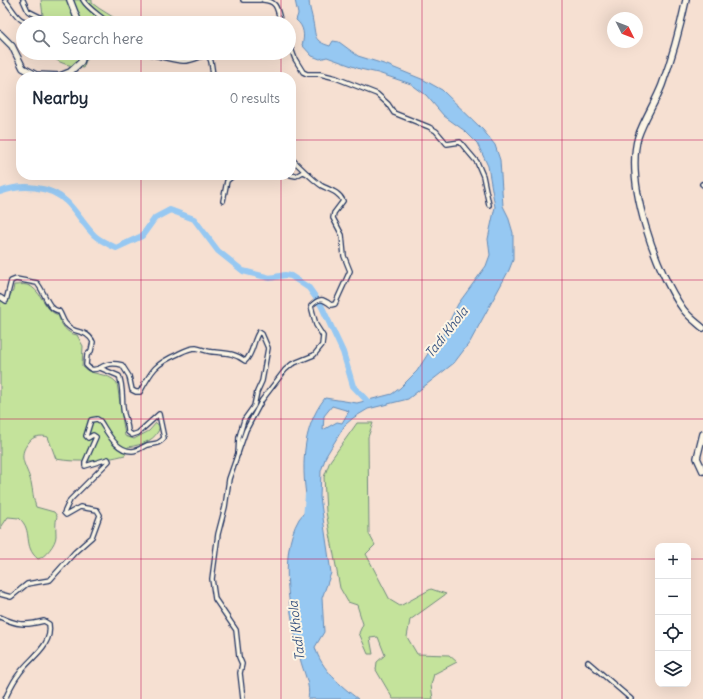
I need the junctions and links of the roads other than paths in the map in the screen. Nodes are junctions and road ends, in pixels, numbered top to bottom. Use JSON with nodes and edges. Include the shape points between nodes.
{"nodes":[{"id":1,"x":5,"y":0,"type":"edge"},
{"id":2,"x":23,"y":0,"type":"edge"},
{"id":3,"x":70,"y":0,"type":"edge"},
{"id":4,"x":83,"y":0,"type":"edge"},
{"id":5,"x":244,"y":0,"type":"edge"},
{"id":6,"x":262,"y":0,"type":"edge"},
{"id":7,"x":686,"y":0,"type":"edge"},
{"id":8,"x":16,"y":16,"type":"edge"},
{"id":9,"x":38,"y":16,"type":"edge"},
{"id":10,"x":76,"y":16,"type":"edge"},
{"id":11,"x":100,"y":16,"type":"edge"},
{"id":12,"x":279,"y":16,"type":"edge"},
{"id":13,"x":0,"y":34,"type":"edge"},
{"id":14,"x":16,"y":55,"type":"edge"},
{"id":15,"x":18,"y":60,"type":"edge"},
{"id":16,"x":82,"y":60,"type":"edge"},
{"id":17,"x":211,"y":60,"type":"edge"},
{"id":18,"x":296,"y":60,"type":"edge"},
{"id":19,"x":30,"y":72,"type":"edge"},
{"id":20,"x":70,"y":72,"type":"edge"},
{"id":21,"x":213,"y":72,"type":"edge"},
{"id":22,"x":296,"y":163,"type":"edge"},
{"id":23,"x":296,"y":176,"type":"edge"},
{"id":24,"x":314,"y":179,"type":"junction"},
{"id":25,"x":227,"y":180,"type":"edge"},
{"id":26,"x":223,"y":201,"type":"dead end"},
{"id":27,"x":489,"y":205,"type":"dead end"},
{"id":28,"x":0,"y":297,"type":"edge"},
{"id":29,"x":703,"y":328,"type":"edge"},
{"id":30,"x":100,"y":368,"type":"junction"},
{"id":31,"x":703,"y":434,"type":"edge"},
{"id":32,"x":703,"y":448,"type":"edge"},
{"id":33,"x":238,"y":454,"type":"junction"},
{"id":34,"x":697,"y":458,"type":"junction"},
{"id":35,"x":703,"y":470,"type":"edge"},
{"id":36,"x":0,"y":594,"type":"edge"},
{"id":37,"x":0,"y":616,"type":"edge"},
{"id":38,"x":588,"y":662,"type":"dead end"},
{"id":39,"x":5,"y":699,"type":"edge"},
{"id":40,"x":243,"y":699,"type":"edge"},
{"id":41,"x":631,"y":699,"type":"edge"}],
"edges":[{"from":1,"to":8,"type":"street"},
{"from":2,"to":9,"type":"street","via":[[28,11]]},
{"from":3,"to":10,"type":"main road"},
{"from":4,"to":11,"type":"street"},
{"from":5,"to":6,"type":"street"},
{"from":6,"to":12,"type":"street","via":[[272,1]]},
{"from":7,"to":29,"type":"main road","via":[[662,85],[638,138],[635,160],[637,192],[645,227],[666,278],[683,309]]},
{"from":13,"to":14,"type":"main road","via":[[12,46]]},
{"from":15,"to":19,"type":"main road","via":[[22,68]]},
{"from":16,"to":20,"type":"main road"},
{"from":17,"to":21,"type":"street"},
{"from":18,"to":27,"type":"street","via":[[303,72],[336,78],[377,94],[394,113],[429,126],[447,144],[460,142],[477,162],[483,176]]},
{"from":22,"to":24,"type":"street"},
{"from":23,"to":24,"type":"street","via":[[303,172]]},
{"from":24,"to":33,"type":"street","via":[[342,198],[343,201],[333,218],[342,234],[344,256],[350,271],[335,304],[320,299],[311,306],[316,325],[323,336],[319,351],[292,364],[278,378],[262,400],[246,430]]},
{"from":25,"to":26,"type":"street"},
{"from":28,"to":30,"type":"street","via":[[6,301],[11,281],[16,279],[37,283],[54,310],[59,311],[65,324],[90,337],[93,342],[86,365],[93,370]]},
{"from":30,"to":33,"type":"street","via":[[108,364],[122,365],[129,376],[132,390],[140,392],[158,363],[187,350],[196,348],[231,353],[246,361],[259,332],[268,348],[254,406],[244,420],[239,437]]},
{"from":30,"to":36,"type":"street","via":[[118,376],[121,382],[128,432],[132,435],[138,433],[159,414],[164,438],[159,443],[133,451],[124,450],[116,444],[100,421],[91,420],[86,436],[96,437],[85,466],[108,459],[109,461],[70,500],[64,513],[66,515],[80,507],[98,510],[100,515],[92,537],[50,580],[26,584],[11,597]]},
{"from":31,"to":34,"type":"main road"},
{"from":32,"to":34,"type":"street"},
{"from":33,"to":40,"type":"street","via":[[229,479],[212,580],[215,599],[236,630],[242,664],[240,672]]},
{"from":34,"to":35,"type":"main road"},
{"from":37,"to":39,"type":"street","via":[[11,623],[30,625],[44,621],[49,624],[50,629],[39,653],[19,673]]},
{"from":38,"to":41,"type":"street"}]}
